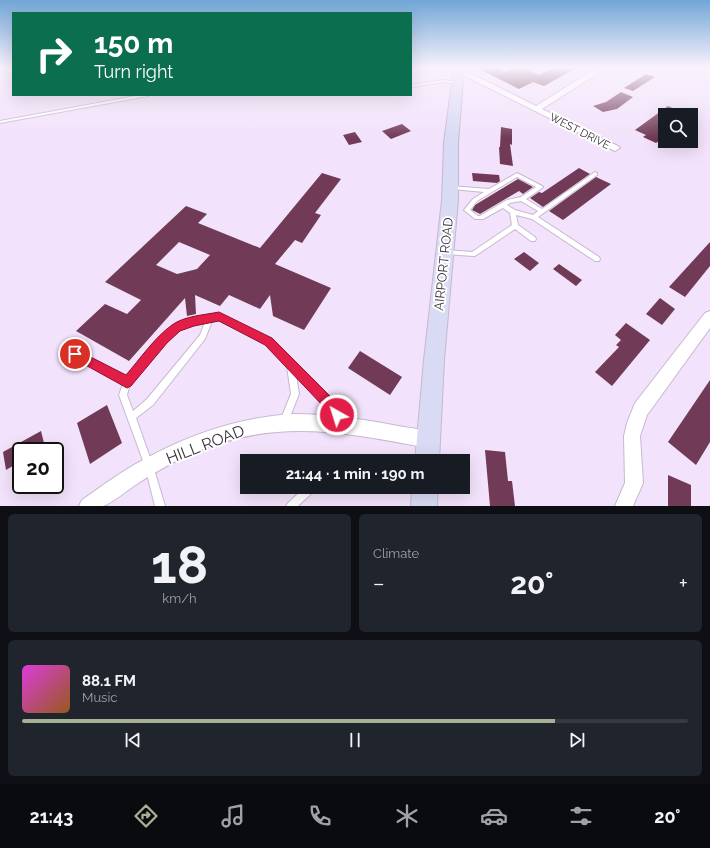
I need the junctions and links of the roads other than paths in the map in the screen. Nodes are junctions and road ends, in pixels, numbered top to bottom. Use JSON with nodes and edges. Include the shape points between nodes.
{"nodes":[{"id":1,"x":457,"y":91,"type":"edge"},
{"id":2,"x":496,"y":91,"type":"edge"},
{"id":3,"x":566,"y":91,"type":"edge"},
{"id":4,"x":143,"y":96,"type":"edge"},
{"id":5,"x":536,"y":109,"type":"junction"},
{"id":6,"x":0,"y":122,"type":"edge"},
{"id":7,"x":614,"y":148,"type":"dead end"},
{"id":8,"x":595,"y":174,"type":"dead end"},
{"id":9,"x":450,"y":187,"type":"junction"},
{"id":10,"x":491,"y":191,"type":"junction"},
{"id":11,"x":522,"y":199,"type":"junction"},
{"id":12,"x":503,"y":205,"type":"junction"},
{"id":13,"x":542,"y":211,"type":"junction"},
{"id":14,"x":513,"y":212,"type":"junction"},
{"id":15,"x":534,"y":217,"type":"junction"},
{"id":16,"x":514,"y":226,"type":"junction"},
{"id":17,"x":533,"y":239,"type":"dead end"},
{"id":18,"x":444,"y":252,"type":"junction"},
{"id":19,"x":597,"y":259,"type":"dead end"},
{"id":20,"x":710,"y":317,"type":"edge"},
{"id":21,"x":210,"y":318,"type":"junction"},
{"id":22,"x":75,"y":354,"type":"dead end"},
{"id":23,"x":291,"y":366,"type":"junction"},
{"id":24,"x":127,"y":382,"type":"junction"},
{"id":25,"x":131,"y":417,"type":"junction"},
{"id":26,"x":284,"y":423,"type":"junction"},
{"id":27,"x":345,"y":426,"type":"junction"},
{"id":28,"x":428,"y":440,"type":"junction"},
{"id":29,"x":427,"y":454,"type":"edge"},
{"id":30,"x":149,"y":466,"type":"junction"},
{"id":31,"x":304,"y":494,"type":"edge"},
{"id":32,"x":425,"y":494,"type":"edge"},
{"id":33,"x":88,"y":506,"type":"edge"},
{"id":34,"x":160,"y":506,"type":"edge"},
{"id":35,"x":291,"y":506,"type":"edge"},
{"id":36,"x":424,"y":506,"type":"edge"},
{"id":37,"x":624,"y":506,"type":"edge"}],
"edges":[{"from":1,"to":9,"type":"street","name":"AIRPORT ROAD","via":[[451,143]]},
{"from":2,"to":5,"type":"street","name":"WEST DRIVE"},
{"from":3,"to":5,"type":"street"},
{"from":4,"to":6,"type":"lane"},
{"from":5,"to":7,"type":"street","name":"WEST DRIVE"},
{"from":8,"to":13,"type":"lane"},
{"from":9,"to":10,"type":"lane"},
{"from":9,"to":18,"type":"street","name":"AIRPORT ROAD"},
{"from":10,"to":11,"type":"lane","via":[[517,175],[540,187]]},
{"from":10,"to":12,"type":"lane","via":[[475,200],[467,210],[481,218]]},
{"from":11,"to":12,"type":"lane","via":[[509,201]]},
{"from":11,"to":13,"type":"lane"},
{"from":12,"to":14,"type":"lane"},
{"from":13,"to":15,"type":"lane"},
{"from":14,"to":15,"type":"lane"},
{"from":14,"to":16,"type":"lane"},
{"from":15,"to":19,"type":"lane"},
{"from":16,"to":17,"type":"lane"},
{"from":16,"to":18,"type":"lane","via":[[473,254]]},
{"from":18,"to":28,"type":"street","name":"AIRPORT ROAD"},
{"from":20,"to":37,"type":"street","via":[[641,409],[632,436],[634,484]]},
{"from":21,"to":23,"type":"lane","via":[[219,317],[268,342]]},
{"from":21,"to":24,"type":"lane","via":[[176,328]]},
{"from":21,"to":25,"type":"lane","via":[[203,337],[150,402]]},
{"from":22,"to":24,"type":"lane"},
{"from":23,"to":26,"type":"lane","via":[[295,394]]},
{"from":23,"to":27,"type":"lane","via":[[330,404]]},
{"from":24,"to":25,"type":"lane","via":[[123,395]]},
{"from":25,"to":30,"type":"lane"},
{"from":26,"to":27,"type":"street","name":"HILL ROAD"},
{"from":26,"to":30,"type":"street","name":"HILL ROAD","via":[[240,429],[193,445]]},
{"from":27,"to":28,"type":"street","name":"HILL ROAD"},
{"from":28,"to":29,"type":"street","name":"AIRPORT ROAD"},
{"from":30,"to":33,"type":"street","name":"HILL ROAD"},
{"from":30,"to":34,"type":"lane"},
{"from":31,"to":35,"type":"lane"},
{"from":32,"to":36,"type":"street"}]}
